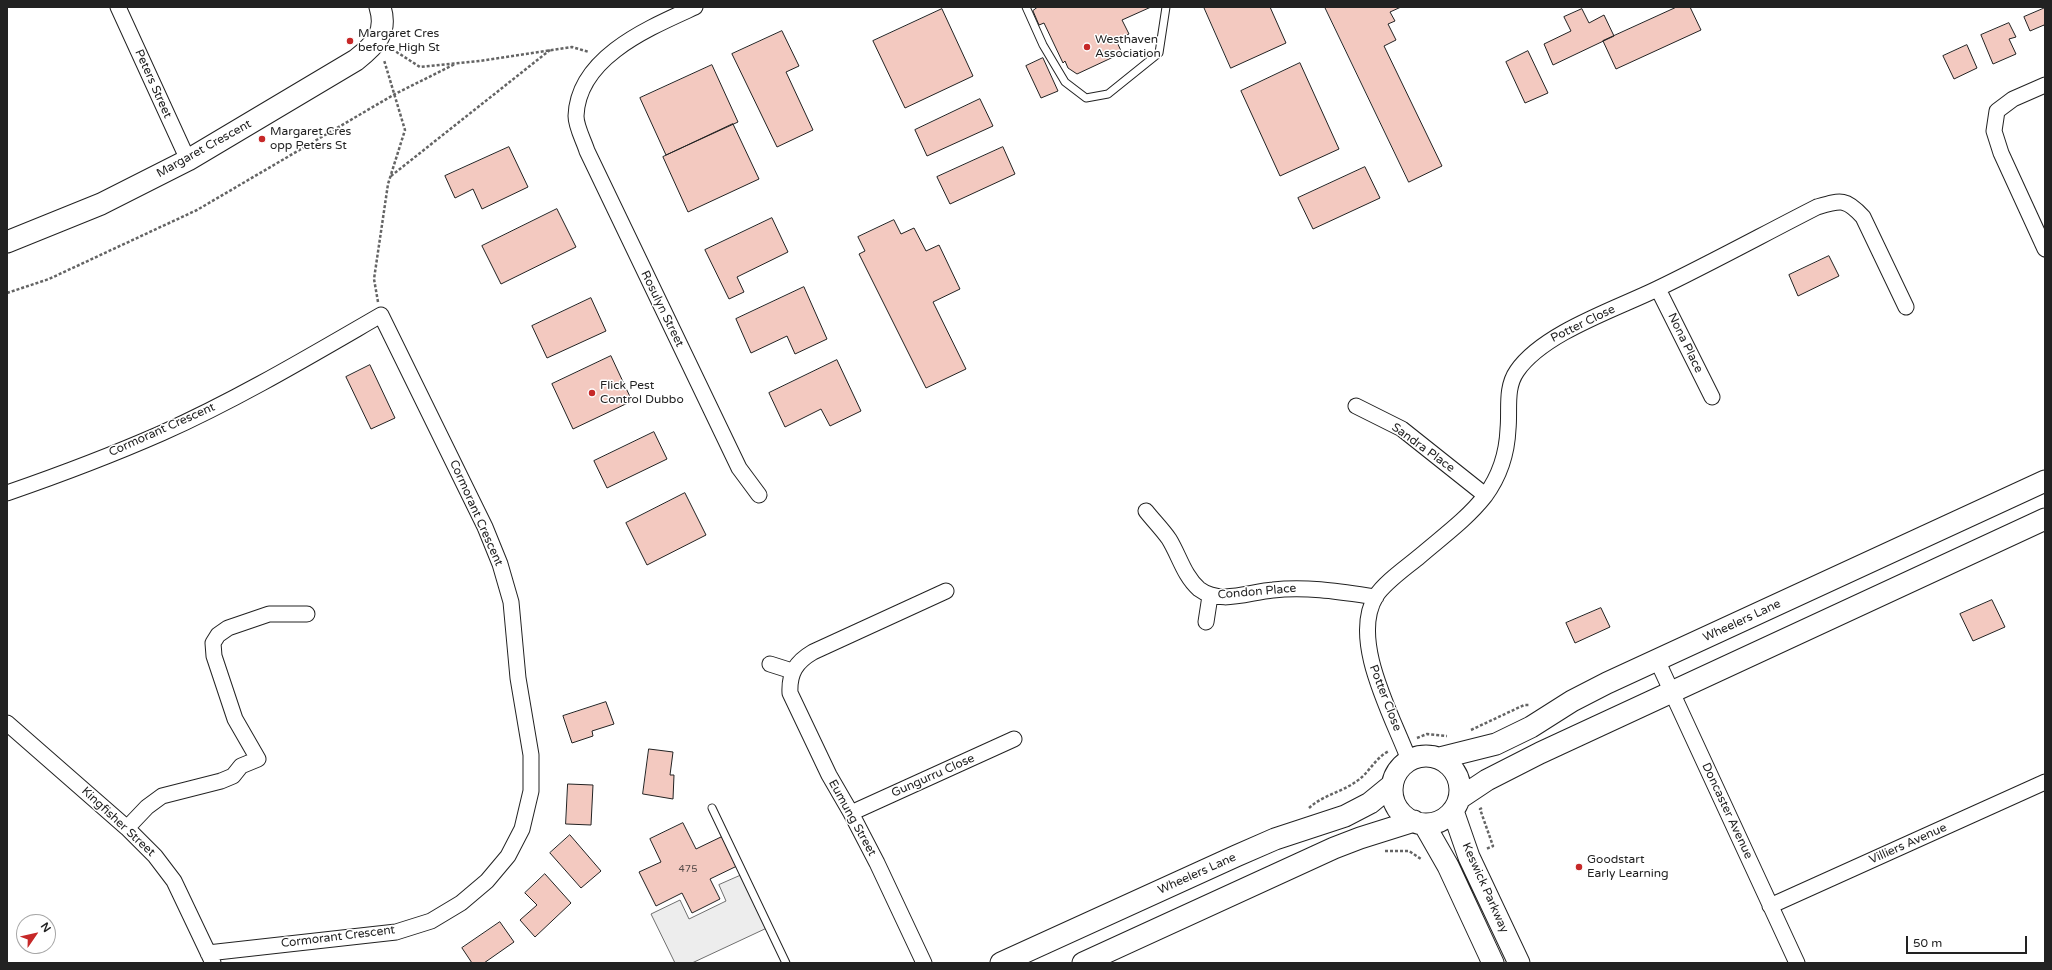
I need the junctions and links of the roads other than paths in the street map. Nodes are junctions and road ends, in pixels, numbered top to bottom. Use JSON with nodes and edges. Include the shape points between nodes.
{"nodes":[{"id":1,"x":118,"y":7,"type":"edge"},
{"id":2,"x":380,"y":7,"type":"edge"},
{"id":3,"x":695,"y":7,"type":"edge"},
{"id":4,"x":1026,"y":7,"type":"edge"},
{"id":5,"x":1166,"y":7,"type":"edge"},
{"id":6,"x":2045,"y":85,"type":"edge"},
{"id":7,"x":188,"y":160,"type":"junction"},
{"id":8,"x":7,"y":242,"type":"edge"},
{"id":9,"x":2045,"y":249,"type":"edge"},
{"id":10,"x":1658,"y":289,"type":"junction"},
{"id":11,"x":1906,"y":307,"type":"dead end"},
{"id":12,"x":1712,"y":397,"type":"dead end"},
{"id":13,"x":1356,"y":406,"type":"dead end"},
{"id":14,"x":2045,"y":481,"type":"edge"},
{"id":15,"x":7,"y":493,"type":"edge"},
{"id":16,"x":760,"y":495,"type":"dead end"},
{"id":17,"x":1485,"y":495,"type":"junction"},
{"id":18,"x":1146,"y":511,"type":"dead end"},
{"id":19,"x":2045,"y":520,"type":"edge"},
{"id":20,"x":946,"y":591,"type":"dead end"},
{"id":21,"x":1210,"y":596,"type":"junction"},
{"id":22,"x":1376,"y":597,"type":"junction"},
{"id":23,"x":307,"y":614,"type":"dead end"},
{"id":24,"x":1206,"y":622,"type":"dead end"},
{"id":25,"x":1657,"y":660,"type":"junction"},
{"id":26,"x":770,"y":664,"type":"dead end"},
{"id":27,"x":792,"y":672,"type":"junction"},
{"id":28,"x":1672,"y":691,"type":"junction"},
{"id":29,"x":7,"y":723,"type":"edge"},
{"id":30,"x":1014,"y":739,"type":"dead end"},
{"id":31,"x":1440,"y":758,"type":"junction"},
{"id":32,"x":1409,"y":760,"type":"junction"},
{"id":33,"x":2045,"y":782,"type":"edge"},
{"id":34,"x":1392,"y":785,"type":"junction"},
{"id":35,"x":1456,"y":805,"type":"junction"},
{"id":36,"x":712,"y":808,"type":"dead end"},
{"id":37,"x":851,"y":813,"type":"junction"},
{"id":38,"x":1419,"y":823,"type":"junction"},
{"id":39,"x":127,"y":828,"type":"junction"},
{"id":40,"x":1770,"y":906,"type":"junction"},
{"id":41,"x":211,"y":958,"type":"edge"},
{"id":42,"x":786,"y":963,"type":"edge"},
{"id":43,"x":924,"y":963,"type":"edge"},
{"id":44,"x":1001,"y":963,"type":"edge"},
{"id":45,"x":1083,"y":963,"type":"edge"},
{"id":46,"x":1492,"y":963,"type":"edge"},
{"id":47,"x":1519,"y":963,"type":"edge"},
{"id":48,"x":1797,"y":963,"type":"edge"}],
"edges":[{"from":1,"to":7,"type":"street","name":"Peters Street"},
{"from":2,"to":7,"type":"main road","name":"Margaret Crescent","via":[[384,17],[380,34],[356,60]]},
{"from":3,"to":16,"type":"street","name":"Rosulyn Street","via":[[627,41],[607,58],[589,77],[576,117],[587,151],[739,468]]},
{"from":4,"to":5,"type":"lane","via":[[1043,45],[1065,82],[1086,98],[1108,94],[1159,53]]},
{"from":6,"to":9,"type":"street","via":[[2013,99],[1997,111],[1994,131],[2001,153]]},
{"from":7,"to":8,"type":"main road","name":"Margaret Crescent","via":[[101,204]]},
{"from":10,"to":11,"type":"street","name":"Potter Close","via":[[1818,207],[1838,201],[1852,205],[1863,217]]},
{"from":10,"to":12,"type":"street","name":"Nona Place"},
{"from":10,"to":17,"type":"street","name":"Potter Close","via":[[1560,334],[1528,358],[1516,372],[1509,392],[1506,449],[1498,474]]},
{"from":13,"to":17,"type":"street","name":"Sandra Place","via":[[1402,429]]},
{"from":14,"to":25,"type":"main road","name":"Wheelers Lane"},
{"from":15,"to":41,"type":"street","name":"Cormorant Crescent","via":[[51,478],[163,432],[270,379],[381,315],[485,527],[500,564],[511,602],[523,718],[531,755],[531,791],[522,829],[508,856],[487,881],[461,903],[431,921],[396,932]]},
{"from":17,"to":22,"type":"street","name":"Potter Close","via":[[1469,514],[1393,579]]},
{"from":18,"to":21,"type":"street","name":"Condon Place","via":[[1169,539],[1187,574],[1198,588]]},
{"from":19,"to":28,"type":"main road"},
{"from":20,"to":27,"type":"street","via":[[813,652],[801,659]]},
{"from":21,"to":22,"type":"street","name":"Condon Place","via":[[1228,597],[1294,588]]},
{"from":21,"to":24,"type":"street","name":"Condon Place"},
{"from":22,"to":32,"type":"street","name":"Potter Close","via":[[1369,618],[1367,641],[1372,666]]},
{"from":23,"to":39,"type":"street","via":[[269,614],[228,628],[218,635],[213,643],[214,656],[235,719],[258,760],[241,766],[233,776],[221,781],[162,796],[147,807]]},
{"from":25,"to":28,"type":"street","name":"Doncaster Avenue"},
{"from":25,"to":31,"type":"main road","name":"Wheelers Lane","via":[[1572,701],[1531,727],[1496,744]]},
{"from":26,"to":27,"type":"street"},
{"from":27,"to":37,"type":"street","name":"Eumung Street","via":[[790,693],[829,775]]},
{"from":28,"to":35,"type":"main road","via":[[1512,766]]},
{"from":28,"to":40,"type":"street","name":"Doncaster Avenue"},
{"from":29,"to":39,"type":"street","name":"Kingfisher Street"},
{"from":30,"to":37,"type":"street","name":"Gungurru Close"},
{"from":31,"to":32,"type":"main road","via":[[1430,755]]},
{"from":31,"to":35,"type":"main road","via":[[1455,770],[1461,788]]},
{"from":32,"to":34,"type":"main road","via":[[1401,766]]},
{"from":33,"to":40,"type":"street","name":"Villiers Avenue"},
{"from":34,"to":38,"type":"main road","via":[[1397,807],[1404,816]]},
{"from":34,"to":44,"type":"main road","name":"Wheelers Lane","via":[[1370,803],[1345,816],[1275,839],[1242,853]]},
{"from":35,"to":38,"type":"main road","via":[[1445,818],[1435,823]]},
{"from":35,"to":47,"type":"main road","name":"Keswick Parkway","via":[[1470,857]]},
{"from":36,"to":42,"type":"lane"},
{"from":37,"to":43,"type":"street","name":"Eumung Street"},
{"from":38,"to":45,"type":"main road","via":[[1366,836],[1334,848]]},
{"from":38,"to":46,"type":"main road","name":"Keswick Parkway","via":[[1448,866]]},
{"from":39,"to":41,"type":"street","name":"Kingfisher Street","via":[[155,856],[174,881]]},
{"from":40,"to":48,"type":"street","name":"Doncaster Avenue"}]}
